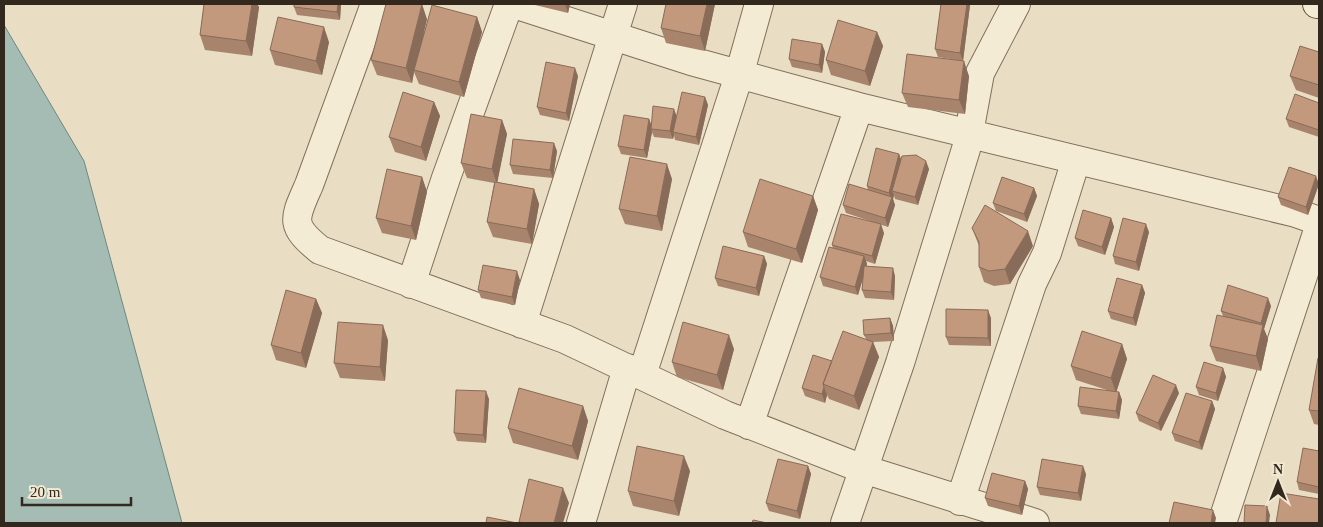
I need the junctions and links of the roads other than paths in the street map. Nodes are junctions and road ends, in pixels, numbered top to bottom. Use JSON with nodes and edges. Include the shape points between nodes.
{"nodes":[{"id":1,"x":375,"y":4,"type":"edge"},
{"id":2,"x":509,"y":4,"type":"edge"},
{"id":3,"x":623,"y":4,"type":"edge"},
{"id":4,"x":758,"y":4,"type":"edge"},
{"id":5,"x":1016,"y":4,"type":"edge"},
{"id":6,"x":612,"y":36,"type":"junction"},
{"id":7,"x":740,"y":72,"type":"junction"},
{"id":8,"x":860,"y":107,"type":"junction"},
{"id":9,"x":969,"y":134,"type":"junction"},
{"id":10,"x":1076,"y":160,"type":"junction"},
{"id":11,"x":1319,"y":221,"type":"edge"},
{"id":12,"x":1319,"y":227,"type":"edge"},
{"id":13,"x":411,"y":284,"type":"junction"},
{"id":14,"x":522,"y":324,"type":"junction"},
{"id":15,"x":634,"y":372,"type":"junction"},
{"id":16,"x":749,"y":425,"type":"junction"},
{"id":17,"x":863,"y":469,"type":"junction"},
{"id":18,"x":960,"y":501,"type":"junction"},
{"id":19,"x":581,"y":523,"type":"edge"},
{"id":20,"x":845,"y":523,"type":"edge"},
{"id":21,"x":1035,"y":523,"type":"edge"},
{"id":22,"x":1222,"y":523,"type":"edge"}],
"edges":[{"from":1,"to":13,"type":"street","via":[[297,212],[297,224],[302,236],[320,250]]},
{"from":2,"to":6,"type":"street"},
{"from":2,"to":13,"type":"street"},
{"from":3,"to":6,"type":"street"},
{"from":4,"to":7,"type":"street"},
{"from":5,"to":9,"type":"street","via":[[980,73]]},
{"from":6,"to":7,"type":"street","via":[[691,61]]},
{"from":6,"to":14,"type":"street"},
{"from":7,"to":8,"type":"street"},
{"from":7,"to":15,"type":"street"},
{"from":8,"to":9,"type":"street"},
{"from":8,"to":16,"type":"street"},
{"from":9,"to":10,"type":"street"},
{"from":9,"to":17,"type":"street","via":[[900,363]]},
{"from":10,"to":11,"type":"street"},
{"from":10,"to":18,"type":"street"},
{"from":12,"to":22,"type":"street"},
{"from":13,"to":14,"type":"street"},
{"from":14,"to":15,"type":"street","via":[[565,339]]},
{"from":15,"to":16,"type":"street"},
{"from":15,"to":19,"type":"street"},
{"from":16,"to":17,"type":"street"},
{"from":17,"to":18,"type":"street"},
{"from":17,"to":20,"type":"street"},
{"from":18,"to":21,"type":"street"}]}
